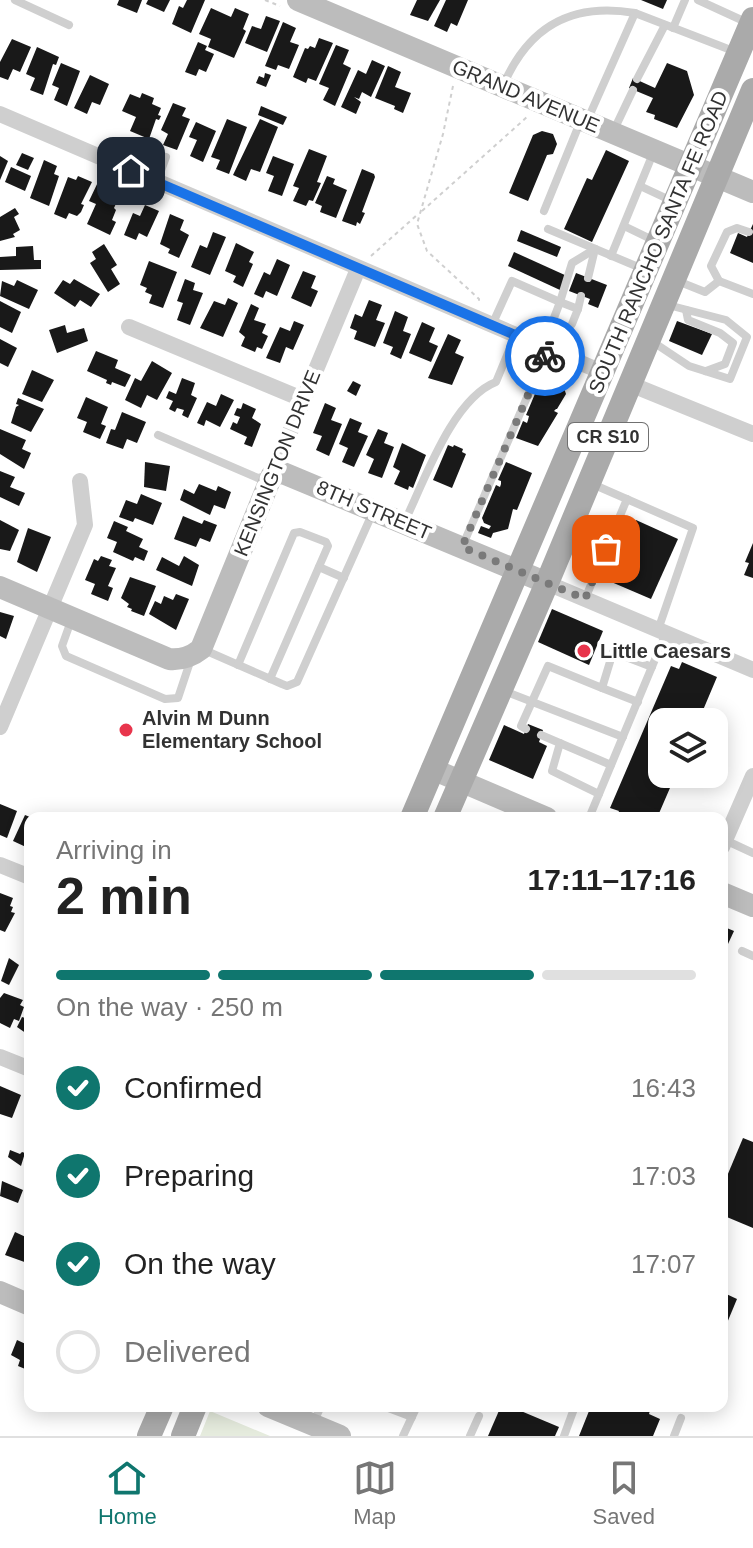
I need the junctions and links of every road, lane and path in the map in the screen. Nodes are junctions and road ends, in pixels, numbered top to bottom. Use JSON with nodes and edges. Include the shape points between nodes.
{"nodes":[{"id":1,"x":15,"y":0,"type":"edge"},
{"id":2,"x":265,"y":0,"type":"edge"},
{"id":3,"x":685,"y":0,"type":"edge"},
{"id":4,"x":698,"y":0,"type":"edge"},
{"id":5,"x":289,"y":3,"type":"edge"},
{"id":6,"x":635,"y":13,"type":"junction"},
{"id":7,"x":752,"y":22,"type":"edge"},
{"id":8,"x":69,"y":25,"type":"dead end"},
{"id":9,"x":669,"y":26,"type":"junction"},
{"id":10,"x":738,"y":53,"type":"junction"},
{"id":11,"x":637,"y":79,"type":"dead end"},
{"id":12,"x":454,"y":80,"type":"dead end"},
{"id":13,"x":503,"y":86,"type":"junction"},
{"id":14,"x":633,"y":90,"type":"dead end"},
{"id":15,"x":753,"y":90,"type":"edge"},
{"id":16,"x":531,"y":113,"type":"dead end"},
{"id":17,"x":0,"y":114,"type":"edge"},
{"id":18,"x":584,"y":121,"type":"junction"},
{"id":19,"x":613,"y":133,"type":"junction"},
{"id":20,"x":654,"y":150,"type":"junction"},
{"id":21,"x":166,"y":157,"type":"dead end"},
{"id":22,"x":690,"y":166,"type":"junction"},
{"id":23,"x":716,"y":176,"type":"junction"},
{"id":24,"x":157,"y":182,"type":"junction"},
{"id":25,"x":640,"y":186,"type":"junction"},
{"id":26,"x":753,"y":190,"type":"edge"},
{"id":27,"x":675,"y":202,"type":"junction"},
{"id":28,"x":544,"y":211,"type":"dead end"},
{"id":29,"x":420,"y":213,"type":"junction"},
{"id":30,"x":624,"y":226,"type":"junction"},
{"id":31,"x":548,"y":229,"type":"dead end"},
{"id":32,"x":749,"y":232,"type":"dead end"},
{"id":33,"x":658,"y":242,"type":"junction"},
{"id":34,"x":595,"y":249,"type":"junction"},
{"id":35,"x":611,"y":256,"type":"junction"},
{"id":36,"x":358,"y":269,"type":"junction"},
{"id":37,"x":646,"y":271,"type":"junction"},
{"id":38,"x":588,"y":278,"type":"dead end"},
{"id":39,"x":674,"y":280,"type":"junction"},
{"id":40,"x":719,"y":281,"type":"junction"},
{"id":41,"x":753,"y":294,"type":"edge"},
{"id":42,"x":581,"y":296,"type":"dead end"},
{"id":43,"x":560,"y":302,"type":"junction"},
{"id":44,"x":675,"y":307,"type":"junction"},
{"id":45,"x":578,"y":309,"type":"junction"},
{"id":46,"x":473,"y":318,"type":"junction"},
{"id":47,"x":572,"y":324,"type":"dead end"},
{"id":48,"x":491,"y":325,"type":"junction"},
{"id":49,"x":129,"y":327,"type":"dead end"},
{"id":50,"x":515,"y":336,"type":"junction"},
{"id":51,"x":649,"y":340,"type":"junction"},
{"id":52,"x":545,"y":348,"type":"junction"},
{"id":53,"x":705,"y":371,"type":"junction"},
{"id":54,"x":602,"y":372,"type":"junction"},
{"id":55,"x":630,"y":384,"type":"junction"},
{"id":56,"x":302,"y":399,"type":"junction"},
{"id":57,"x":753,"y":434,"type":"edge"},
{"id":58,"x":158,"y":435,"type":"dead end"},
{"id":59,"x":272,"y":475,"type":"junction"},
{"id":60,"x":80,"y":481,"type":"dead end"},
{"id":61,"x":589,"y":483,"type":"junction"},
{"id":62,"x":627,"y":499,"type":"junction"},
{"id":63,"x":374,"y":510,"type":"junction"},
{"id":64,"x":404,"y":523,"type":"junction"},
{"id":65,"x":462,"y":547,"type":"junction"},
{"id":66,"x":319,"y":567,"type":"junction"},
{"id":67,"x":519,"y":571,"type":"junction"},
{"id":68,"x":344,"y":578,"type":"junction"},
{"id":69,"x":547,"y":583,"type":"junction"},
{"id":70,"x":0,"y":587,"type":"edge"},
{"id":71,"x":585,"y":599,"type":"junction"},
{"id":72,"x":50,"y":608,"type":"junction"},
{"id":73,"x":72,"y":617,"type":"junction"},
{"id":74,"x":662,"y":632,"type":"junction"},
{"id":75,"x":197,"y":652,"type":"junction"},
{"id":76,"x":238,"y":665,"type":"junction"},
{"id":77,"x":652,"y":667,"type":"junction"},
{"id":78,"x":753,"y":670,"type":"edge"},
{"id":79,"x":270,"y":679,"type":"junction"},
{"id":80,"x":602,"y":688,"type":"junction"},
{"id":81,"x":501,"y":689,"type":"junction"},
{"id":82,"x":533,"y":702,"type":"junction"},
{"id":83,"x":638,"y":702,"type":"junction"},
{"id":84,"x":0,"y":727,"type":"edge"},
{"id":85,"x":526,"y":729,"type":"dead end"},
{"id":86,"x":541,"y":735,"type":"dead end"},
{"id":87,"x":623,"y":737,"type":"junction"},
{"id":88,"x":560,"y":743,"type":"junction"},
{"id":89,"x":611,"y":765,"type":"junction"},
{"id":90,"x":432,"y":769,"type":"junction"},
{"id":91,"x":753,"y":776,"type":"edge"},
{"id":92,"x":460,"y":781,"type":"junction"},
{"id":93,"x":599,"y":794,"type":"junction"},
{"id":94,"x":414,"y":812,"type":"edge"},
{"id":95,"x":447,"y":812,"type":"edge"},
{"id":96,"x":533,"y":812,"type":"edge"},
{"id":97,"x":592,"y":812,"type":"edge"},
{"id":98,"x":728,"y":833,"type":"edge"},
{"id":99,"x":728,"y":846,"type":"edge"},
{"id":100,"x":753,"y":853,"type":"edge"},
{"id":101,"x":0,"y":865,"type":"edge"},
{"id":102,"x":24,"y":875,"type":"edge"},
{"id":103,"x":728,"y":896,"type":"edge"},
{"id":104,"x":753,"y":906,"type":"edge"},
{"id":105,"x":742,"y":951,"type":"dead end"},
{"id":106,"x":753,"y":956,"type":"edge"},
{"id":107,"x":0,"y":1057,"type":"edge"},
{"id":108,"x":24,"y":1067,"type":"edge"},
{"id":109,"x":0,"y":1292,"type":"edge"},
{"id":110,"x":24,"y":1302,"type":"edge"},
{"id":111,"x":159,"y":1412,"type":"edge"},
{"id":112,"x":193,"y":1412,"type":"edge"},
{"id":113,"x":399,"y":1412,"type":"edge"},
{"id":114,"x":414,"y":1412,"type":"edge"},
{"id":115,"x":573,"y":1412,"type":"edge"},
{"id":116,"x":317,"y":1415,"type":"edge"},
{"id":117,"x":479,"y":1416,"type":"dead end"},
{"id":118,"x":412,"y":1417,"type":"junction"},
{"id":119,"x":681,"y":1418,"type":"dead end"},
{"id":120,"x":149,"y":1436,"type":"edge"},
{"id":121,"x":183,"y":1436,"type":"edge"},
{"id":122,"x":340,"y":1436,"type":"edge"},
{"id":123,"x":403,"y":1436,"type":"edge"},
{"id":124,"x":470,"y":1436,"type":"edge"},
{"id":125,"x":564,"y":1436,"type":"edge"},
{"id":126,"x":674,"y":1436,"type":"edge"}],
"edges":[{"from":1,"to":8,"type":"lane"},
{"from":2,"to":5,"type":"path"},
{"from":3,"to":9,"type":"lane"},
{"from":4,"to":7,"type":"lane"},
{"from":5,"to":13,"type":"street","name":"GRAND AVENUE"},
{"from":6,"to":9,"type":"lane"},
{"from":6,"to":13,"type":"lane","via":[[611,9],[556,22],[533,37],[513,61]]},
{"from":6,"to":18,"type":"lane"},
{"from":7,"to":10,"type":"main road","name":"SOUTH RANCHO SANTA FE ROAD","number":"CR S10"},
{"from":9,"to":10,"type":"lane"},
{"from":9,"to":11,"type":"lane"},
{"from":10,"to":22,"type":"main road","name":"SOUTH RANCHO SANTA FE ROAD","number":"CR S10"},
{"from":12,"to":29,"type":"path"},
{"from":13,"to":18,"type":"street","name":"GRAND AVENUE"},
{"from":14,"to":19,"type":"lane"},
{"from":15,"to":23,"type":"main road","name":"SOUTH RANCHO SANTA FE ROAD","number":"CR S10"},
{"from":16,"to":29,"type":"path"},
{"from":17,"to":24,"type":"street"},
{"from":18,"to":19,"type":"street","name":"GRAND AVENUE"},
{"from":18,"to":28,"type":"lane"},
{"from":19,"to":20,"type":"street","name":"GRAND AVENUE"},
{"from":20,"to":22,"type":"street","name":"GRAND AVENUE"},
{"from":20,"to":25,"type":"lane"},
{"from":21,"to":24,"type":"lane"},
{"from":22,"to":23,"type":"street","name":"GRAND AVENUE"},
{"from":22,"to":27,"type":"main road","name":"SOUTH RANCHO SANTA FE ROAD","number":"CR S10"},
{"from":23,"to":26,"type":"street","name":"GRAND AVENUE"},
{"from":23,"to":39,"type":"main road","name":"SOUTH RANCHO SANTA FE ROAD","number":"CR S10"},
{"from":24,"to":36,"type":"street"},
{"from":25,"to":27,"type":"lane"},
{"from":25,"to":30,"type":"lane"},
{"from":27,"to":33,"type":"main road","name":"SOUTH RANCHO SANTA FE ROAD","number":"CR S10"},
{"from":29,"to":36,"type":"path"},
{"from":29,"to":46,"type":"path","via":[[417,224],[427,251],[479,299]]},
{"from":30,"to":33,"type":"lane"},
{"from":30,"to":35,"type":"lane"},
{"from":31,"to":34,"type":"lane"},
{"from":32,"to":40,"type":"lane","via":[[727,232],[711,266]]},
{"from":33,"to":37,"type":"main road","name":"SOUTH RANCHO SANTA FE ROAD","number":"CR S10"},
{"from":34,"to":35,"type":"lane"},
{"from":34,"to":38,"type":"lane"},
{"from":34,"to":43,"type":"lane","via":[[572,263]]},
{"from":35,"to":37,"type":"lane"},
{"from":36,"to":46,"type":"street"},
{"from":36,"to":56,"type":"street","name":"KENSINGTON DRIVE"},
{"from":37,"to":54,"type":"main road","name":"SOUTH RANCHO SANTA FE ROAD","number":"CR S10"},
{"from":39,"to":40,"type":"lane","via":[[705,292]]},
{"from":39,"to":44,"type":"main road","name":"SOUTH RANCHO SANTA FE ROAD","number":"CR S10"},
{"from":40,"to":41,"type":"lane"},
{"from":42,"to":45,"type":"lane"},
{"from":43,"to":45,"type":"lane"},
{"from":43,"to":48,"type":"lane","via":[[512,281]]},
{"from":43,"to":52,"type":"lane"},
{"from":44,"to":51,"type":"main road","name":"SOUTH RANCHO SANTA FE ROAD","number":"CR S10"},
{"from":44,"to":53,"type":"lane","via":[[688,320],[733,343],[725,364]]},
{"from":44,"to":53,"type":"lane","via":[[726,320],[747,337],[730,379]]},
{"from":45,"to":47,"type":"lane"},
{"from":46,"to":48,"type":"street"},
{"from":48,"to":50,"type":"street"},
{"from":49,"to":56,"type":"street"},
{"from":50,"to":52,"type":"street"},
{"from":50,"to":64,"type":"lane","via":[[496,382],[481,388],[458,412]]},
{"from":51,"to":53,"type":"lane"},
{"from":51,"to":55,"type":"main road","name":"SOUTH RANCHO SANTA FE ROAD","number":"CR S10"},
{"from":52,"to":54,"type":"street"},
{"from":52,"to":65,"type":"lane"},
{"from":54,"to":67,"type":"main road","name":"SOUTH RANCHO SANTA FE ROAD","number":"CR S10"},
{"from":55,"to":57,"type":"street"},
{"from":55,"to":61,"type":"main road","name":"SOUTH RANCHO SANTA FE ROAD","number":"CR S10"},
{"from":56,"to":59,"type":"street","name":"KENSINGTON DRIVE"},
{"from":58,"to":59,"type":"lane","via":[[258,478]]},
{"from":59,"to":63,"type":"street","name":"8TH STREET","via":[[283,473]]},
{"from":59,"to":75,"type":"street","name":"KENSINGTON DRIVE"},
{"from":60,"to":72,"type":"street","via":[[85,525]]},
{"from":61,"to":62,"type":"lane"},
{"from":61,"to":69,"type":"main road","name":"SOUTH RANCHO SANTA FE ROAD","number":"CR S10"},
{"from":62,"to":71,"type":"lane"},
{"from":62,"to":74,"type":"lane","via":[[693,528]]},
{"from":63,"to":64,"type":"street","name":"8TH STREET"},
{"from":63,"to":68,"type":"lane"},
{"from":64,"to":65,"type":"street","name":"8TH STREET"},
{"from":65,"to":67,"type":"street","name":"8TH STREET"},
{"from":66,"to":68,"type":"lane"},
{"from":66,"to":76,"type":"lane","via":[[327,544],[297,532]]},
{"from":66,"to":79,"type":"lane"},
{"from":67,"to":69,"type":"street","name":"8TH STREET"},
{"from":67,"to":90,"type":"main road","name":"SOUTH RANCHO SANTA FE ROAD","number":"CR S10"},
{"from":68,"to":79,"type":"lane","via":[[301,678],[287,686]]},
{"from":69,"to":71,"type":"street"},
{"from":69,"to":81,"type":"main road","name":"SOUTH RANCHO SANTA FE ROAD","number":"CR S10"},
{"from":70,"to":72,"type":"street"},
{"from":71,"to":74,"type":"street"},
{"from":72,"to":73,"type":"street"},
{"from":72,"to":84,"type":"street"},
{"from":73,"to":75,"type":"street","via":[[169,659]]},
{"from":73,"to":75,"type":"lane","via":[[62,646],[66,656],[165,699],[178,698]]},
{"from":74,"to":77,"type":"lane"},
{"from":74,"to":78,"type":"street"},
{"from":75,"to":76,"type":"lane"},
{"from":76,"to":79,"type":"lane"},
{"from":77,"to":80,"type":"lane","via":[[613,652]]},
{"from":77,"to":83,"type":"lane"},
{"from":80,"to":82,"type":"lane","via":[[548,666]]},
{"from":80,"to":83,"type":"lane"},
{"from":81,"to":82,"type":"lane"},
{"from":81,"to":92,"type":"main road","name":"SOUTH RANCHO SANTA FE ROAD","number":"CR S10"},
{"from":82,"to":85,"type":"lane","via":[[521,726]]},
{"from":82,"to":87,"type":"lane"},
{"from":83,"to":87,"type":"lane"},
{"from":86,"to":88,"type":"lane"},
{"from":87,"to":89,"type":"lane"},
{"from":88,"to":89,"type":"lane"},
{"from":88,"to":93,"type":"lane","via":[[552,771]]},
{"from":89,"to":93,"type":"lane"},
{"from":90,"to":92,"type":"street"},
{"from":90,"to":94,"type":"main road","name":"SOUTH RANCHO SANTA FE ROAD","number":"CR S10"},
{"from":91,"to":98,"type":"street"},
{"from":92,"to":95,"type":"main road","name":"SOUTH RANCHO SANTA FE ROAD","number":"CR S10"},
{"from":92,"to":96,"type":"street"},
{"from":93,"to":97,"type":"lane"},
{"from":99,"to":100,"type":"lane"},
{"from":101,"to":102,"type":"street"},
{"from":103,"to":104,"type":"street"},
{"from":105,"to":106,"type":"lane"},
{"from":107,"to":108,"type":"street"},
{"from":109,"to":110,"type":"street"},
{"from":111,"to":120,"type":"main road"},
{"from":112,"to":121,"type":"main road"},
{"from":113,"to":118,"type":"lane"},
{"from":114,"to":118,"type":"lane"},
{"from":115,"to":125,"type":"lane"},
{"from":116,"to":122,"type":"street"},
{"from":117,"to":124,"type":"lane"},
{"from":118,"to":123,"type":"lane"},
{"from":119,"to":126,"type":"lane"}]}
